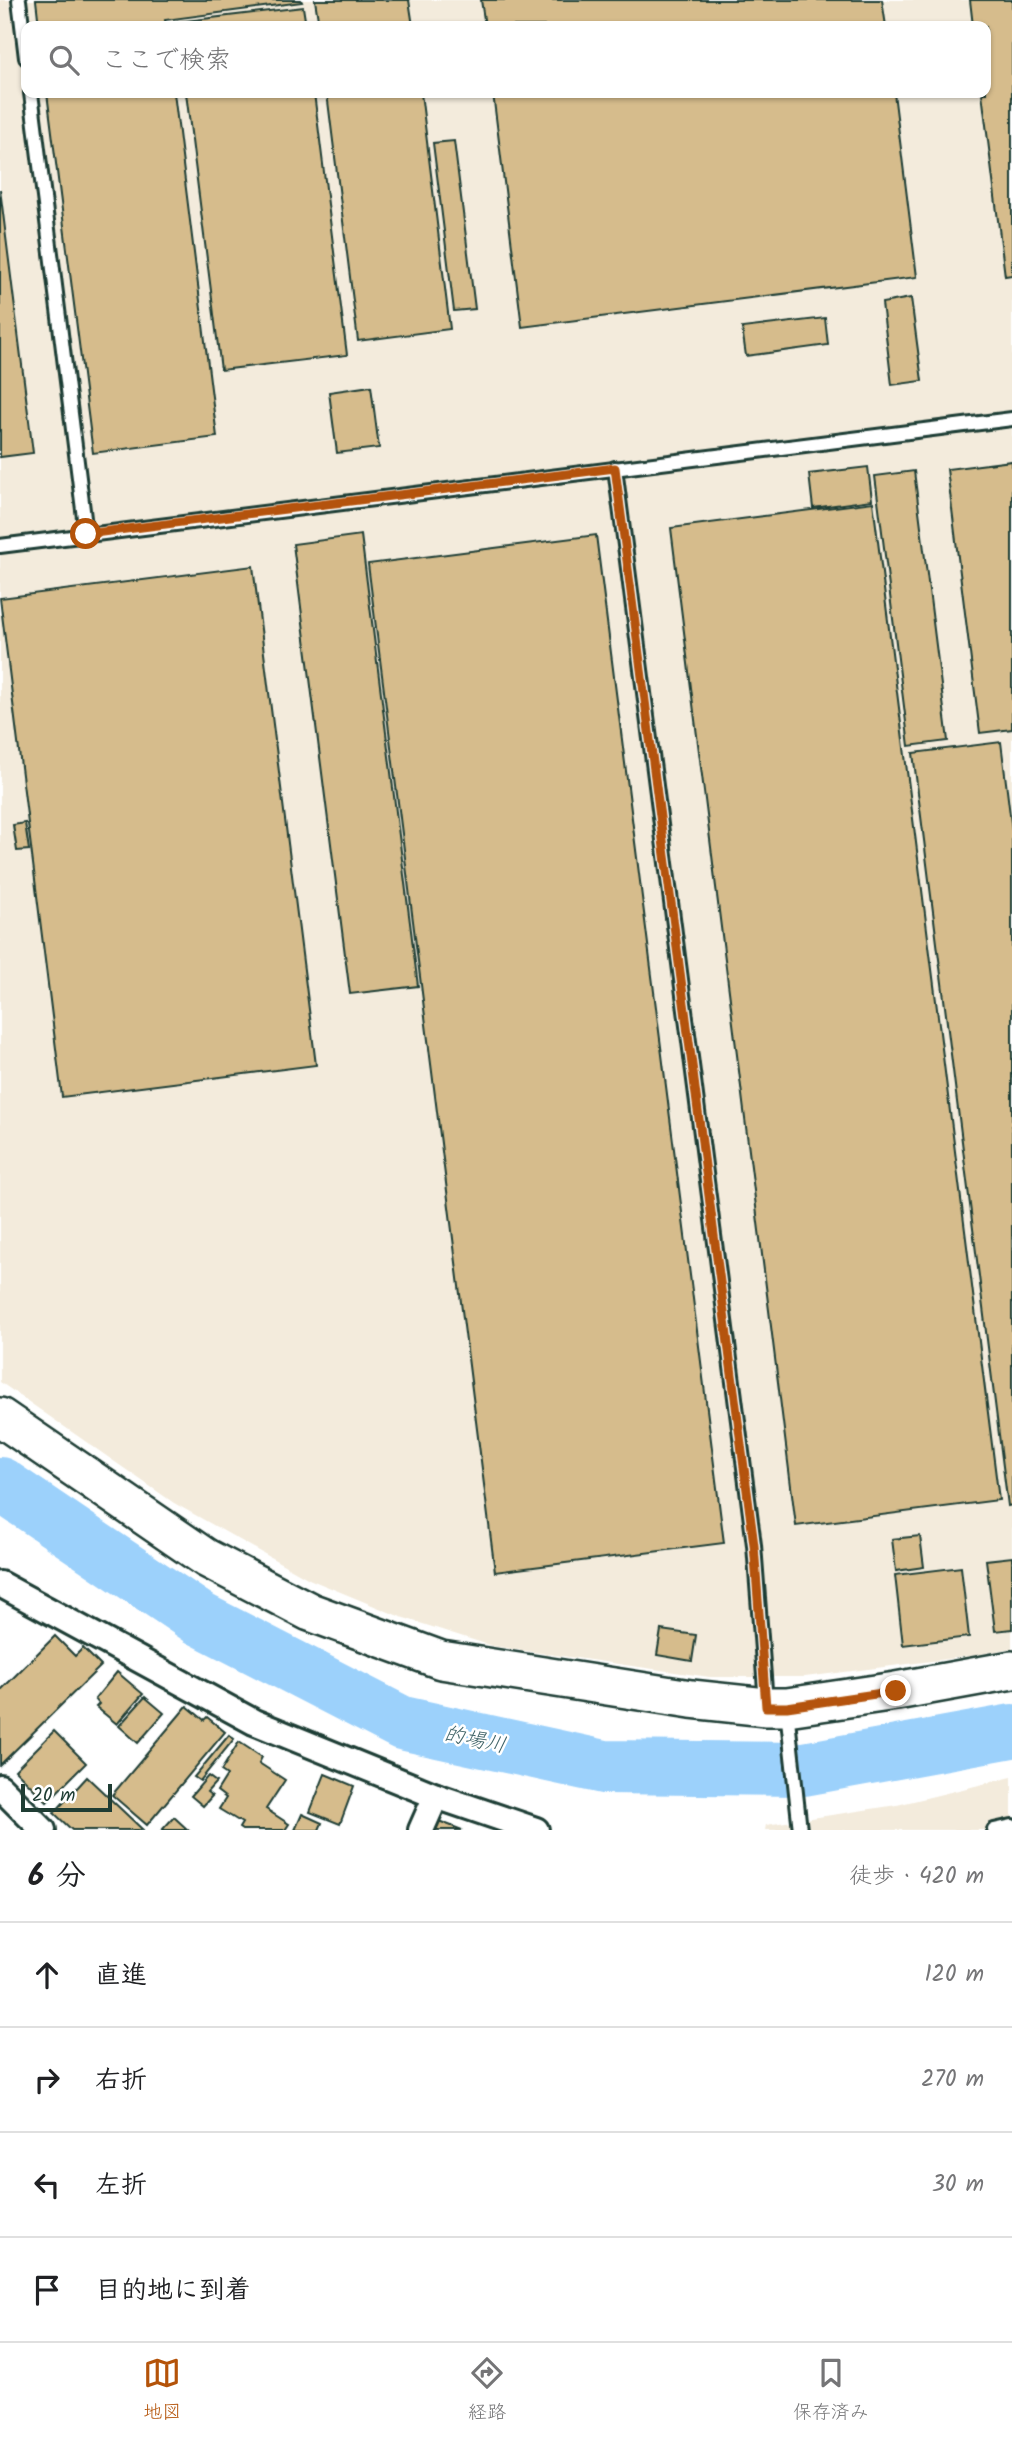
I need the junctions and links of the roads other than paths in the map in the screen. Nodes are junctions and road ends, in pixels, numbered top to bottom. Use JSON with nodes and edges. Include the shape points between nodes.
{"nodes":[{"id":1,"x":19,"y":0,"type":"edge"},
{"id":2,"x":22,"y":21,"type":"edge"},
{"id":3,"x":32,"y":98,"type":"edge"},
{"id":4,"x":1012,"y":419,"type":"edge"},
{"id":5,"x":615,"y":468,"type":"junction"},
{"id":6,"x":86,"y":534,"type":"junction"},
{"id":7,"x":0,"y":546,"type":"edge"},
{"id":8,"x":0,"y":1417,"type":"edge"},
{"id":9,"x":0,"y":1584,"type":"edge"},
{"id":10,"x":1012,"y":1670,"type":"edge"},
{"id":11,"x":781,"y":1716,"type":"junction"},
{"id":12,"x":0,"y":1787,"type":"edge"},
{"id":13,"x":436,"y":1796,"type":"junction"},
{"id":14,"x":799,"y":1824,"type":"edge"},
{"id":15,"x":1012,"y":1826,"type":"edge"},
{"id":16,"x":43,"y":1830,"type":"edge"},
{"id":17,"x":421,"y":1830,"type":"edge"},
{"id":18,"x":536,"y":1830,"type":"edge"},
{"id":19,"x":994,"y":1830,"type":"edge"}],
"edges":[{"from":1,"to":2,"type":"lane"},
{"from":3,"to":6,"type":"lane"},
{"from":4,"to":5,"type":"lane"},
{"from":5,"to":6,"type":"lane"},
{"from":5,"to":11,"type":"lane","via":[[754,1545]]},
{"from":6,"to":7,"type":"lane"},
{"from":8,"to":11,"type":"street","via":[[206,1558],[310,1612],[441,1660]]},
{"from":9,"to":13,"type":"street","via":[[254,1722]]},
{"from":10,"to":11,"type":"street"},
{"from":11,"to":14,"type":"lane"},
{"from":12,"to":16,"type":"street"},
{"from":13,"to":17,"type":"street"},
{"from":13,"to":18,"type":"street"},
{"from":15,"to":19,"type":"lane"}]}
